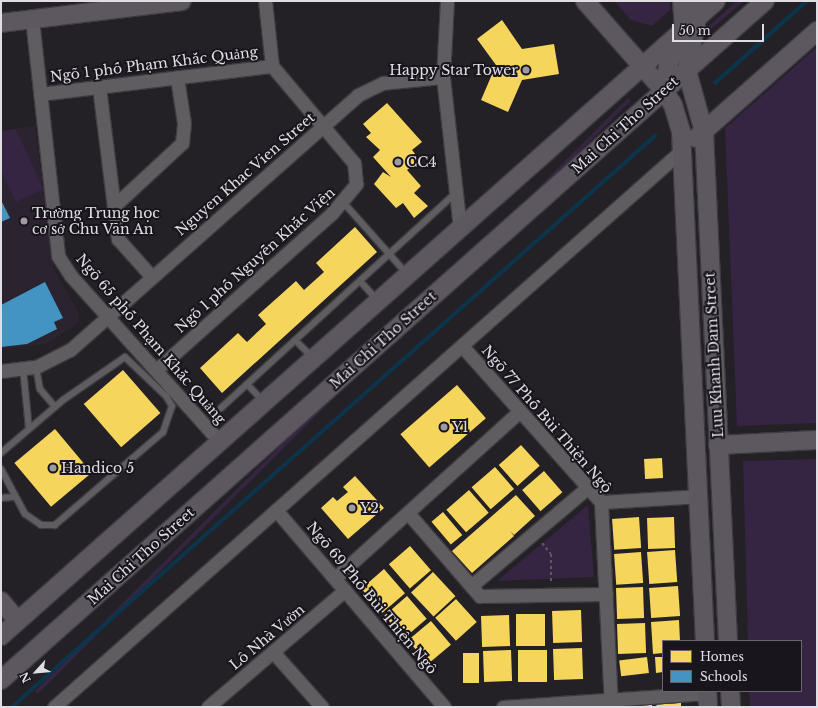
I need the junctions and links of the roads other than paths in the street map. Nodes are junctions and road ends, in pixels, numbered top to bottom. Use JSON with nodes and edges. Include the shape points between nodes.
{"nodes":[{"id":1,"x":182,"y":1,"type":"edge"},
{"id":2,"x":265,"y":1,"type":"edge"},
{"id":3,"x":447,"y":1,"type":"edge"},
{"id":4,"x":585,"y":1,"type":"edge"},
{"id":5,"x":682,"y":1,"type":"edge"},
{"id":6,"x":716,"y":1,"type":"edge"},
{"id":7,"x":765,"y":1,"type":"edge"},
{"id":8,"x":692,"y":16,"type":"edge"},
{"id":9,"x":32,"y":19,"type":"junction"},
{"id":10,"x":1,"y":23,"type":"edge"},
{"id":11,"x":817,"y":31,"type":"edge"},
{"id":12,"x":272,"y":66,"type":"junction"},
{"id":13,"x":643,"y":66,"type":"junction"},
{"id":14,"x":668,"y":66,"type":"junction"},
{"id":15,"x":687,"y":71,"type":"junction"},
{"id":16,"x":443,"y":77,"type":"junction"},
{"id":17,"x":177,"y":78,"type":"junction"},
{"id":18,"x":99,"y":87,"type":"junction"},
{"id":19,"x":664,"y":91,"type":"junction"},
{"id":20,"x":40,"y":94,"type":"junction"},
{"id":21,"x":322,"y":127,"type":"junction"},
{"id":22,"x":704,"y":132,"type":"junction"},
{"id":23,"x":682,"y":150,"type":"junction"},
{"id":24,"x":456,"y":193,"type":"junction"},
{"id":25,"x":343,"y":202,"type":"junction"},
{"id":26,"x":114,"y":206,"type":"junction"},
{"id":27,"x":460,"y":229,"type":"junction"},
{"id":28,"x":389,"y":254,"type":"junction"},
{"id":29,"x":408,"y":275,"type":"junction"},
{"id":30,"x":152,"y":277,"type":"junction"},
{"id":31,"x":360,"y":281,"type":"junction"},
{"id":32,"x":378,"y":301,"type":"junction"},
{"id":33,"x":108,"y":316,"type":"junction"},
{"id":34,"x":295,"y":340,"type":"junction"},
{"id":35,"x":462,"y":346,"type":"junction"},
{"id":36,"x":314,"y":359,"type":"junction"},
{"id":37,"x":36,"y":367,"type":"junction"},
{"id":38,"x":22,"y":368,"type":"junction"},
{"id":39,"x":156,"y":370,"type":"junction"},
{"id":40,"x":1,"y":371,"type":"edge"},
{"id":41,"x":247,"y":384,"type":"junction"},
{"id":42,"x":264,"y":402,"type":"junction"},
{"id":43,"x":55,"y":407,"type":"junction"},
{"id":44,"x":221,"y":408,"type":"dead end"},
{"id":45,"x":520,"y":412,"type":"junction"},
{"id":46,"x":29,"y":429,"type":"junction"},
{"id":47,"x":817,"y":440,"type":"edge"},
{"id":48,"x":220,"y":442,"type":"junction"},
{"id":49,"x":718,"y":445,"type":"junction"},
{"id":50,"x":1,"y":453,"type":"edge"},
{"id":51,"x":1,"y":470,"type":"edge"},
{"id":52,"x":588,"y":487,"type":"junction"},
{"id":53,"x":698,"y":496,"type":"junction"},
{"id":54,"x":13,"y":497,"type":"junction"},
{"id":55,"x":1,"y":498,"type":"edge"},
{"id":56,"x":601,"y":502,"type":"junction"},
{"id":57,"x":276,"y":510,"type":"junction"},
{"id":58,"x":408,"y":513,"type":"junction"},
{"id":59,"x":335,"y":578,"type":"junction"},
{"id":60,"x":471,"y":586,"type":"junction"},
{"id":61,"x":345,"y":590,"type":"junction"},
{"id":62,"x":606,"y":594,"type":"junction"},
{"id":63,"x":1,"y":601,"type":"edge"},
{"id":64,"x":18,"y":621,"type":"junction"},
{"id":65,"x":1,"y":636,"type":"edge"},
{"id":66,"x":705,"y":640,"type":"edge"},
{"id":67,"x":728,"y":640,"type":"edge"},
{"id":68,"x":274,"y":653,"type":"junction"},
{"id":69,"x":1,"y":680,"type":"edge"},
{"id":70,"x":730,"y":692,"type":"edge"},
{"id":71,"x":708,"y":697,"type":"edge"},
{"id":72,"x":315,"y":704,"type":"edge"},
{"id":73,"x":611,"y":704,"type":"edge"},
{"id":74,"x":54,"y":707,"type":"edge"},
{"id":75,"x":208,"y":707,"type":"edge"},
{"id":76,"x":444,"y":707,"type":"edge"},
{"id":77,"x":503,"y":707,"type":"edge"},
{"id":78,"x":731,"y":707,"type":"edge"}],
"edges":[{"from":1,"to":9,"type":"main road"},
{"from":2,"to":12,"type":"street","name":"Ngõ 1 phố Phạm Khắc Quảng"},
{"from":3,"to":16,"type":"street"},
{"from":4,"to":13,"type":"main road","name":"Luu Khanh Dam Street"},
{"from":5,"to":8,"type":"main road"},
{"from":6,"to":8,"type":"main road"},
{"from":7,"to":15,"type":"main road","name":"Mai Chi Tho Street"},
{"from":8,"to":13,"type":"main road"},
{"from":8,"to":14,"type":"main road"},
{"from":8,"to":15,"type":"main road"},
{"from":9,"to":10,"type":"main road"},
{"from":9,"to":20,"type":"street","name":"Ngõ 65 phố Phạm Khắc Quảng"},
{"from":11,"to":22,"type":"main road"},
{"from":12,"to":17,"type":"street","name":"Ngõ 1 phố Phạm Khắc Quảng"},
{"from":12,"to":21,"type":"street","name":"Ngõ 1 phố Phạm Khắc Quảng"},
{"from":13,"to":14,"type":"main road"},
{"from":13,"to":19,"type":"main road","name":"Luu Khanh Dam Street"},
{"from":13,"to":27,"type":"main road"},
{"from":14,"to":15,"type":"main road"},
{"from":14,"to":19,"type":"main road"},
{"from":15,"to":19,"type":"main road","name":"Mai Chi Tho Street"},
{"from":15,"to":22,"type":"main road","name":"Luu Khanh Dam Street"},
{"from":16,"to":21,"type":"street","name":"Nguyen Khac Vien Street","via":[[376,85],[358,95]]},
{"from":16,"to":24,"type":"street"},
{"from":17,"to":18,"type":"street","name":"Ngõ 1 phố Phạm Khắc Quảng"},
{"from":17,"to":26,"type":"street","via":[[184,123],[182,143]]},
{"from":18,"to":20,"type":"street","name":"Ngõ 1 phố Phạm Khắc Quảng"},
{"from":18,"to":26,"type":"street"},
{"from":19,"to":23,"type":"main road","name":"Luu Khanh Dam Street","via":[[679,124]]},
{"from":19,"to":69,"type":"main road","name":"Mai Chi Tho Street"},
{"from":20,"to":33,"type":"street","name":"Ngõ 65 phố Phạm Khắc Quảng","via":[[58,256]]},
{"from":21,"to":25,"type":"street","name":"Ngõ 1 phố Nguyễn Khắc Viện","via":[[354,163],[356,184]]},
{"from":21,"to":30,"type":"street","name":"Nguyen Khac Vien Street"},
{"from":22,"to":23,"type":"main road"},
{"from":22,"to":49,"type":"main road","name":"Luu Khanh Dam Street"},
{"from":23,"to":35,"type":"street"},
{"from":23,"to":53,"type":"main road","name":"Luu Khanh Dam Street"},
{"from":24,"to":27,"type":"street"},
{"from":24,"to":28,"type":"lane"},
{"from":25,"to":28,"type":"lane"},
{"from":25,"to":39,"type":"street","name":"Ngõ 1 phố Nguyễn Khắc Viện"},
{"from":26,"to":30,"type":"street","via":[[118,239]]},
{"from":27,"to":29,"type":"main road"},
{"from":28,"to":29,"type":"lane"},
{"from":28,"to":31,"type":"lane"},
{"from":29,"to":32,"type":"main road"},
{"from":30,"to":33,"type":"street","name":"Nguyen Khac Vien Street"},
{"from":31,"to":32,"type":"lane"},
{"from":31,"to":34,"type":"lane"},
{"from":32,"to":36,"type":"main road"},
{"from":33,"to":37,"type":"street","name":"Nguyen Khac Vien Street","via":[[65,353]]},
{"from":33,"to":39,"type":"street","name":"Ngõ 65 phố Phạm Khắc Quảng"},
{"from":34,"to":36,"type":"lane"},
{"from":34,"to":41,"type":"lane"},
{"from":35,"to":45,"type":"street","name":"Ngõ 77 Phố Bùi Thiện Ngộ"},
{"from":35,"to":57,"type":"street"},
{"from":36,"to":42,"type":"main road"},
{"from":37,"to":38,"type":"street","name":"Nguyen Khac Vien Street"},
{"from":37,"to":43,"type":"lane","via":[[40,389]]},
{"from":38,"to":40,"type":"street","name":"Nguyen Khac Vien Street"},
{"from":38,"to":46,"type":"lane"},
{"from":39,"to":48,"type":"street","name":"Ngõ 65 phố Phạm Khắc Quảng"},
{"from":41,"to":42,"type":"lane"},
{"from":41,"to":44,"type":"lane"},
{"from":42,"to":48,"type":"main road"},
{"from":43,"to":46,"type":"lane"},
{"from":43,"to":54,"type":"lane","via":[[125,357],[166,396],[172,409],[163,432],[58,524],[35,522]]},
{"from":45,"to":52,"type":"street","name":"Ngõ 77 Phố Bùi Thiện Ngộ"},
{"from":45,"to":58,"type":"street"},
{"from":46,"to":50,"type":"lane"},
{"from":47,"to":49,"type":"main road"},
{"from":48,"to":64,"type":"main road"},
{"from":49,"to":67,"type":"main road","name":"Luu Khanh Dam Street"},
{"from":51,"to":54,"type":"lane"},
{"from":52,"to":56,"type":"street","name":"Ngõ 77 Phố Bùi Thiện Ngộ"},
{"from":52,"to":60,"type":"street"},
{"from":53,"to":56,"type":"street"},
{"from":53,"to":66,"type":"main road","name":"Luu Khanh Dam Street"},
{"from":54,"to":55,"type":"lane"},
{"from":56,"to":62,"type":"street","name":"Ngõ 77 Phố Bùi Thiện Ngộ"},
{"from":57,"to":59,"type":"street","name":"Ngõ 69 Phố Bùi Thiện Ngô"},
{"from":57,"to":74,"type":"street"},
{"from":58,"to":59,"type":"street"},
{"from":58,"to":60,"type":"street"},
{"from":59,"to":61,"type":"street","name":"Ngõ 69 Phố Bùi Thiện Ngô"},
{"from":60,"to":62,"type":"street","via":[[480,596]]},
{"from":61,"to":68,"type":"street","name":"Lô Nhà Vườn"},
{"from":61,"to":76,"type":"street","name":"Ngõ 69 Phố Bùi Thiện Ngô"},
{"from":62,"to":73,"type":"street","name":"Ngõ 77 Phố Bùi Thiện Ngộ"},
{"from":63,"to":64,"type":"main road"},
{"from":64,"to":65,"type":"main road"},
{"from":68,"to":72,"type":"street"},
{"from":68,"to":75,"type":"street","name":"Lô Nhà Vườn"},
{"from":70,"to":78,"type":"main road"},
{"from":71,"to":73,"type":"street"},
{"from":73,"to":77,"type":"street"}]}
